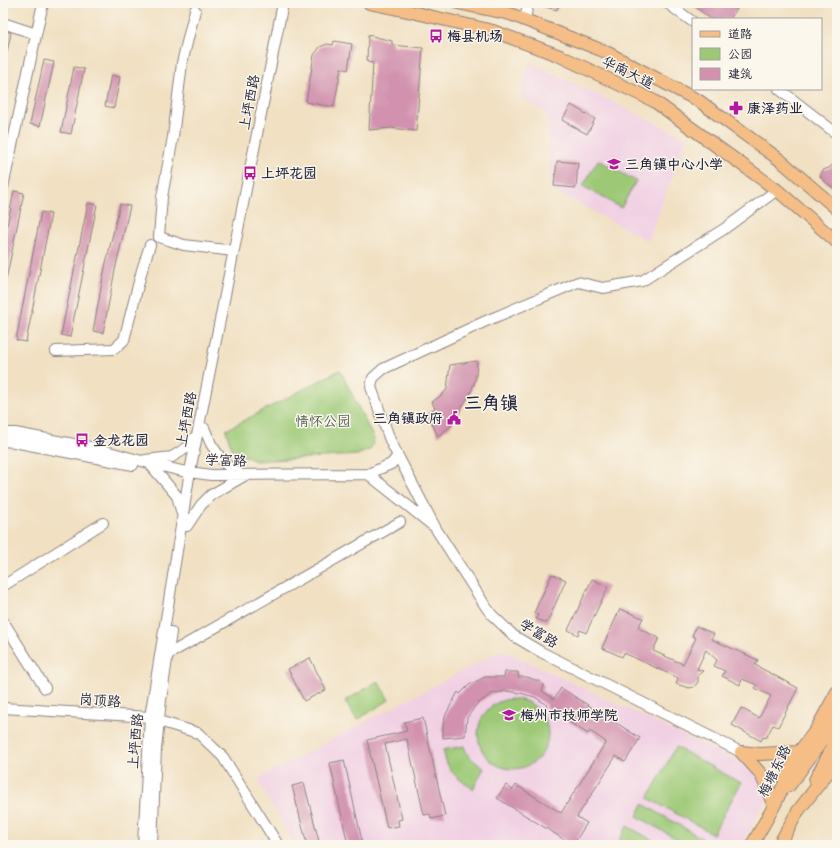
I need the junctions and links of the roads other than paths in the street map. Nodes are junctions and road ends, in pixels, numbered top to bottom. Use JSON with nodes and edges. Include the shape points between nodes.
{"nodes":[{"id":1,"x":43,"y":3,"type":"edge"},
{"id":2,"x":283,"y":3,"type":"edge"},
{"id":3,"x":288,"y":3,"type":"edge"},
{"id":4,"x":369,"y":3,"type":"edge"},
{"id":5,"x":458,"y":3,"type":"edge"},
{"id":6,"x":528,"y":3,"type":"edge"},
{"id":7,"x":667,"y":3,"type":"edge"},
{"id":8,"x":391,"y":5,"type":"edge"},
{"id":9,"x":196,"y":10,"type":"dead end"},
{"id":10,"x":524,"y":20,"type":"junction"},
{"id":11,"x":692,"y":21,"type":"edge"},
{"id":12,"x":3,"y":23,"type":"edge"},
{"id":13,"x":36,"y":34,"type":"junction"},
{"id":14,"x":781,"y":90,"type":"edge"},
{"id":15,"x":837,"y":134,"type":"edge"},
{"id":16,"x":3,"y":187,"type":"edge"},
{"id":17,"x":777,"y":190,"type":"junction"},
{"id":18,"x":837,"y":209,"type":"edge"},
{"id":19,"x":837,"y":242,"type":"edge"},
{"id":20,"x":150,"y":245,"type":"dead end"},
{"id":21,"x":234,"y":251,"type":"junction"},
{"id":22,"x":56,"y":351,"type":"dead end"},
{"id":23,"x":201,"y":431,"type":"junction"},
{"id":24,"x":3,"y":433,"type":"edge"},
{"id":25,"x":3,"y":441,"type":"edge"},
{"id":26,"x":398,"y":456,"type":"junction"},
{"id":27,"x":145,"y":462,"type":"junction"},
{"id":28,"x":192,"y":474,"type":"junction"},
{"id":29,"x":368,"y":474,"type":"junction"},
{"id":30,"x":243,"y":475,"type":"junction"},
{"id":31,"x":185,"y":522,"type":"junction"},
{"id":32,"x":400,"y":522,"type":"dead end"},
{"id":33,"x":103,"y":523,"type":"dead end"},
{"id":34,"x":436,"y":529,"type":"junction"},
{"id":35,"x":3,"y":586,"type":"edge"},
{"id":36,"x":3,"y":621,"type":"edge"},
{"id":37,"x":167,"y":656,"type":"junction"},
{"id":38,"x":45,"y":688,"type":"dead end"},
{"id":39,"x":837,"y":692,"type":"edge"},
{"id":40,"x":3,"y":708,"type":"edge"},
{"id":41,"x":837,"y":714,"type":"edge"},
{"id":42,"x":154,"y":719,"type":"junction"},
{"id":43,"x":837,"y":739,"type":"edge"},
{"id":44,"x":741,"y":752,"type":"junction"},
{"id":45,"x":799,"y":752,"type":"junction"},
{"id":46,"x":837,"y":761,"type":"edge"},
{"id":47,"x":774,"y":806,"type":"junction"},
{"id":48,"x":798,"y":811,"type":"junction"},
{"id":49,"x":143,"y":845,"type":"edge"},
{"id":50,"x":152,"y":845,"type":"edge"},
{"id":51,"x":278,"y":845,"type":"edge"},
{"id":52,"x":752,"y":845,"type":"edge"},
{"id":53,"x":779,"y":845,"type":"edge"}],
"edges":[{"from":1,"to":13,"type":"street"},
{"from":2,"to":21,"type":"street","name":"上坪西路"},
{"from":3,"to":23,"type":"street","name":"上坪西路"},
{"from":4,"to":8,"type":"main road","name":"华南大道"},
{"from":5,"to":10,"type":"main road","name":"华南大道","via":[[510,14]]},
{"from":6,"to":10,"type":"street"},
{"from":7,"to":11,"type":"street"},
{"from":8,"to":17,"type":"main road","name":"华南大道","via":[[493,31],[560,56],[654,101]]},
{"from":9,"to":21,"type":"street","via":[[182,63],[173,137],[162,197],[159,237],[184,245]]},
{"from":10,"to":18,"type":"main road","name":"华南大道","via":[[606,52],[699,101],[780,160]]},
{"from":12,"to":13,"type":"street"},
{"from":13,"to":16,"type":"street"},
{"from":14,"to":15,"type":"street"},
{"from":17,"to":19,"type":"main road","name":"华南大道"},
{"from":17,"to":26,"type":"street","name":"学富路","via":[[724,229],[642,281],[603,288],[578,282],[383,369],[373,378],[372,387]]},
{"from":20,"to":22,"type":"street","via":[[124,340],[114,349]]},
{"from":21,"to":23,"type":"street","name":"上坪西路"},
{"from":23,"to":27,"type":"street","via":[[188,447],[172,457]]},
{"from":23,"to":28,"type":"street","name":"上坪西路"},
{"from":23,"to":30,"type":"street","via":[[224,463]]},
{"from":24,"to":27,"type":"street","name":"学富路","via":[[95,448]]},
{"from":25,"to":28,"type":"street","name":"学富路"},
{"from":26,"to":29,"type":"street","name":"学富路","via":[[391,464]]},
{"from":26,"to":34,"type":"street","name":"学富路"},
{"from":27,"to":28,"type":"street","name":"学富路"},
{"from":27,"to":31,"type":"street","via":[[177,496]]},
{"from":28,"to":30,"type":"street","name":"学富路"},
{"from":28,"to":31,"type":"street","name":"上坪西路"},
{"from":29,"to":30,"type":"street","name":"学富路"},
{"from":29,"to":34,"type":"street"},
{"from":30,"to":31,"type":"street","via":[[211,495]]},
{"from":31,"to":37,"type":"street","name":"上坪西路"},
{"from":31,"to":42,"type":"street","name":"上坪西路"},
{"from":32,"to":37,"type":"street"},
{"from":33,"to":35,"type":"street"},
{"from":34,"to":44,"type":"street","name":"学富路","via":[[492,615],[514,636]]},
{"from":36,"to":38,"type":"street"},
{"from":37,"to":42,"type":"street","name":"上坪西路"},
{"from":39,"to":45,"type":"main road","name":"梅塘东路","via":[[816,730]]},
{"from":40,"to":42,"type":"street","name":"岗顶路"},
{"from":41,"to":47,"type":"main road","via":[[824,738]]},
{"from":42,"to":49,"type":"street","name":"上坪西路"},
{"from":42,"to":50,"type":"street","name":"上坪西路"},
{"from":42,"to":51,"type":"street","name":"岗顶路","via":[[198,733],[223,757]]},
{"from":43,"to":48,"type":"main road"},
{"from":44,"to":45,"type":"main road"},
{"from":44,"to":47,"type":"main road","via":[[761,774]]},
{"from":45,"to":47,"type":"main road","name":"梅塘东路"},
{"from":46,"to":48,"type":"main road"},
{"from":47,"to":52,"type":"main road","name":"梅塘东路"},
{"from":48,"to":53,"type":"main road"}]}
